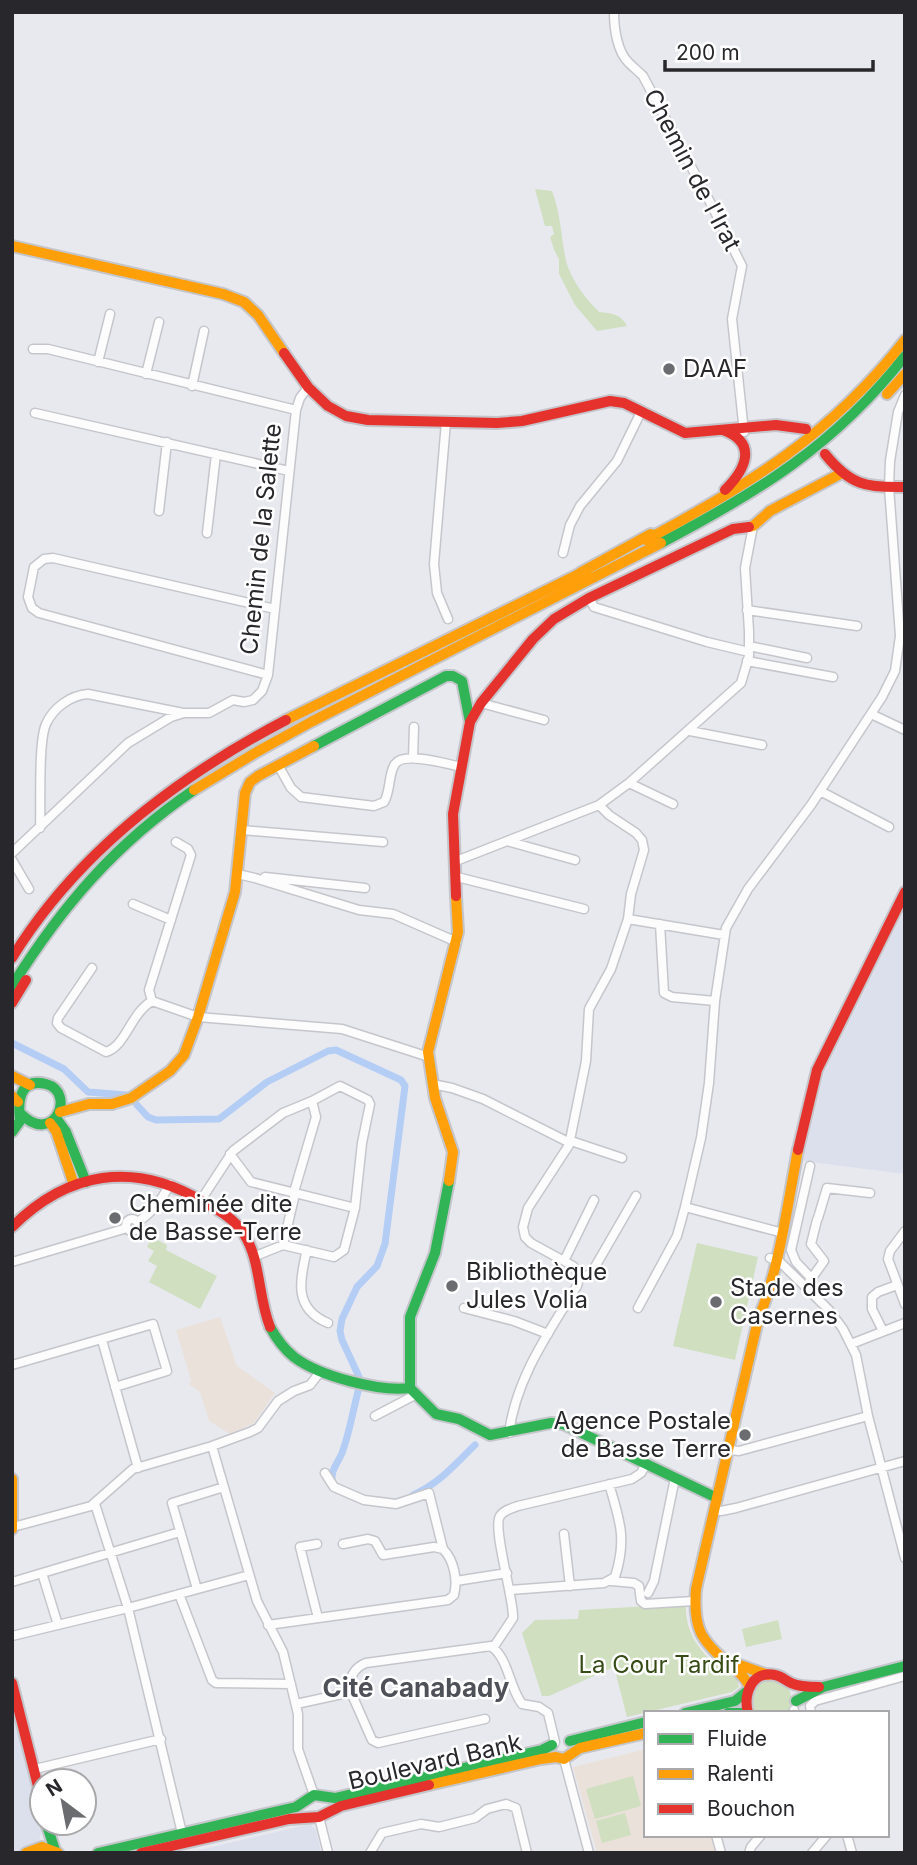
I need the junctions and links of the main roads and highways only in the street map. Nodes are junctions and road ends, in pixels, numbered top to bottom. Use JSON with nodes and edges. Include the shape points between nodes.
{"nodes":[{"id":1,"x":12,"y":246,"type":"edge"},
{"id":2,"x":905,"y":340,"type":"edge"},
{"id":3,"x":905,"y":356,"type":"edge"},
{"id":4,"x":905,"y":373,"type":"edge"},
{"id":5,"x":664,"y":424,"type":"junction"},
{"id":6,"x":744,"y":424,"type":"junction"},
{"id":7,"x":723,"y":430,"type":"junction"},
{"id":8,"x":695,"y":434,"type":"junction"},
{"id":9,"x":825,"y":454,"type":"dead end"},
{"id":10,"x":802,"y":458,"type":"junction"},
{"id":11,"x":841,"y":474,"type":"junction"},
{"id":12,"x":905,"y":487,"type":"edge"},
{"id":13,"x":578,"y":574,"type":"junction"},
{"id":14,"x":470,"y":722,"type":"junction"},
{"id":15,"x":100,"y":869,"type":"junction"},
{"id":16,"x":905,"y":892,"type":"edge"},
{"id":17,"x":14,"y":953,"type":"edge"},
{"id":18,"x":12,"y":986,"type":"edge"},
{"id":19,"x":12,"y":1003,"type":"edge"},
{"id":20,"x":12,"y":1076,"type":"edge"},
{"id":21,"x":30,"y":1085,"type":"junction"},
{"id":22,"x":58,"y":1093,"type":"junction"},
{"id":23,"x":17,"y":1104,"type":"edge"},
{"id":24,"x":89,"y":1104,"type":"junction"},
{"id":25,"x":55,"y":1118,"type":"junction"},
{"id":26,"x":36,"y":1125,"type":"junction"},
{"id":27,"x":12,"y":1132,"type":"edge"},
{"id":28,"x":12,"y":1140,"type":"edge"},
{"id":29,"x":86,"y":1182,"type":"junction"},
{"id":30,"x":74,"y":1185,"type":"junction"},
{"id":31,"x":12,"y":1227,"type":"edge"},
{"id":32,"x":412,"y":1392,"type":"junction"},
{"id":33,"x":12,"y":1479,"type":"edge"},
{"id":34,"x":716,"y":1498,"type":"junction"},
{"id":35,"x":12,"y":1528,"type":"edge"},
{"id":36,"x":727,"y":1661,"type":"junction"},
{"id":37,"x":905,"y":1666,"type":"edge"},
{"id":38,"x":768,"y":1675,"type":"junction"},
{"id":39,"x":787,"y":1681,"type":"junction"},
{"id":40,"x":12,"y":1683,"type":"edge"},
{"id":41,"x":823,"y":1687,"type":"junction"},
{"id":42,"x":748,"y":1688,"type":"junction"},
{"id":43,"x":794,"y":1709,"type":"edge"},
{"id":44,"x":693,"y":1711,"type":"edge"},
{"id":45,"x":747,"y":1711,"type":"edge"},
{"id":46,"x":644,"y":1722,"type":"edge"},
{"id":47,"x":644,"y":1733,"type":"edge"},
{"id":48,"x":570,"y":1741,"type":"junction"},
{"id":49,"x":554,"y":1743,"type":"junction"},
{"id":50,"x":564,"y":1757,"type":"junction"},
{"id":51,"x":34,"y":1767,"type":"edge"},
{"id":52,"x":314,"y":1799,"type":"junction"},
{"id":53,"x":318,"y":1815,"type":"junction"},
{"id":54,"x":42,"y":1837,"type":"edge"},
{"id":55,"x":39,"y":1847,"type":"junction"},
{"id":56,"x":57,"y":1851,"type":"edge"},
{"id":57,"x":26,"y":1853,"type":"edge"},
{"id":58,"x":98,"y":1853,"type":"edge"},
{"id":59,"x":141,"y":1853,"type":"edge"}],
"edges":[{"from":1,"to":5,"type":"main road","via":[[244,302],[262,320],[308,387],[346,416],[497,423],[603,401],[624,403]]},
{"from":2,"to":13,"type":"main road","via":[[853,403],[785,458],[708,508]]},
{"from":3,"to":10,"type":"main road","via":[[843,426]]},
{"from":4,"to":10,"type":"main road","via":[[855,421]]},
{"from":5,"to":6,"type":"main road"},
{"from":5,"to":8,"type":"main road"},
{"from":6,"to":7,"type":"main road"},
{"from":6,"to":8,"type":"main road"},
{"from":7,"to":8,"type":"main road"},
{"from":7,"to":13,"type":"main road","via":[[739,437],[746,455],[738,477],[727,488]]},
{"from":9,"to":11,"type":"main road"},
{"from":10,"to":15,"type":"main road","via":[[713,516],[332,712],[214,778],[154,819]]},
{"from":11,"to":12,"type":"main road","via":[[856,484]]},
{"from":11,"to":14,"type":"main road","via":[[770,511],[754,526],[733,529],[589,598],[543,628]]},
{"from":13,"to":17,"type":"main road","via":[[313,705],[164,793],[90,859]]},
{"from":14,"to":24,"type":"main road","via":[[462,681],[446,676],[250,782],[235,892],[184,1055],[123,1102]]},
{"from":14,"to":32,"type":"main road","via":[[453,814],[457,942],[429,1043],[432,1084],[453,1158],[435,1253],[410,1317]]},
{"from":15,"to":18,"type":"main road"},
{"from":15,"to":19,"type":"main road"},
{"from":16,"to":34,"type":"main road","via":[[827,1048],[811,1092],[758,1320],[734,1451]]},
{"from":20,"to":21,"type":"main road"},
{"from":21,"to":22,"type":"main road","via":[[43,1083]]},
{"from":21,"to":23,"type":"main road"},
{"from":22,"to":24,"type":"main road"},
{"from":22,"to":25,"type":"main road","via":[[61,1099]]},
{"from":23,"to":26,"type":"main road","via":[[24,1119]]},
{"from":23,"to":27,"type":"main road","via":[[20,1121]]},
{"from":24,"to":25,"type":"main road"},
{"from":25,"to":26,"type":"main road"},
{"from":25,"to":29,"type":"main road","via":[[63,1126]]},
{"from":25,"to":30,"type":"main road"},
{"from":26,"to":28,"type":"main road"},
{"from":29,"to":30,"type":"main road"},
{"from":29,"to":32,"type":"main road","via":[[149,1178],[201,1200],[232,1220],[246,1239],[269,1326],[290,1354],[320,1372]]},
{"from":30,"to":31,"type":"main road","via":[[33,1208]]},
{"from":32,"to":34,"type":"main road","via":[[436,1414],[459,1419],[490,1435],[558,1422]]},
{"from":33,"to":35,"type":"main road"},
{"from":34,"to":36,"type":"main road","via":[[694,1601],[701,1637]]},
{"from":36,"to":38,"type":"main road"},
{"from":36,"to":42,"type":"main road","via":[[745,1675]]},
{"from":37,"to":41,"type":"main road"},
{"from":38,"to":39,"type":"main road"},
{"from":38,"to":42,"type":"main road"},
{"from":39,"to":41,"type":"main road"},
{"from":39,"to":43,"type":"main road","via":[[792,1686]]},
{"from":40,"to":51,"type":"main road"},
{"from":41,"to":43,"type":"main road"},
{"from":42,"to":44,"type":"main road","via":[[735,1700]]},
{"from":42,"to":45,"type":"main road"},
{"from":46,"to":48,"type":"main road"},
{"from":47,"to":50,"type":"main road","name":"Boulevard Bank","via":[[589,1745]]},
{"from":48,"to":49,"type":"main road","via":[[561,1738]]},
{"from":48,"to":50,"type":"main road","via":[[573,1747]]},
{"from":49,"to":50,"type":"main road","via":[[552,1752]]},
{"from":49,"to":52,"type":"main road","name":"Boulevard Bank","via":[[542,1750]]},
{"from":50,"to":53,"type":"main road","name":"Boulevard Bank"},
{"from":52,"to":53,"type":"main road","via":[[327,1807]]},
{"from":52,"to":53,"type":"main road","via":[[306,1812]]},
{"from":52,"to":58,"type":"main road","name":"Boulevard Bank"},
{"from":53,"to":59,"type":"main road","name":"Boulevard Bank"},
{"from":54,"to":55,"type":"main road"},
{"from":55,"to":56,"type":"main road"},
{"from":55,"to":57,"type":"main road"}]}
